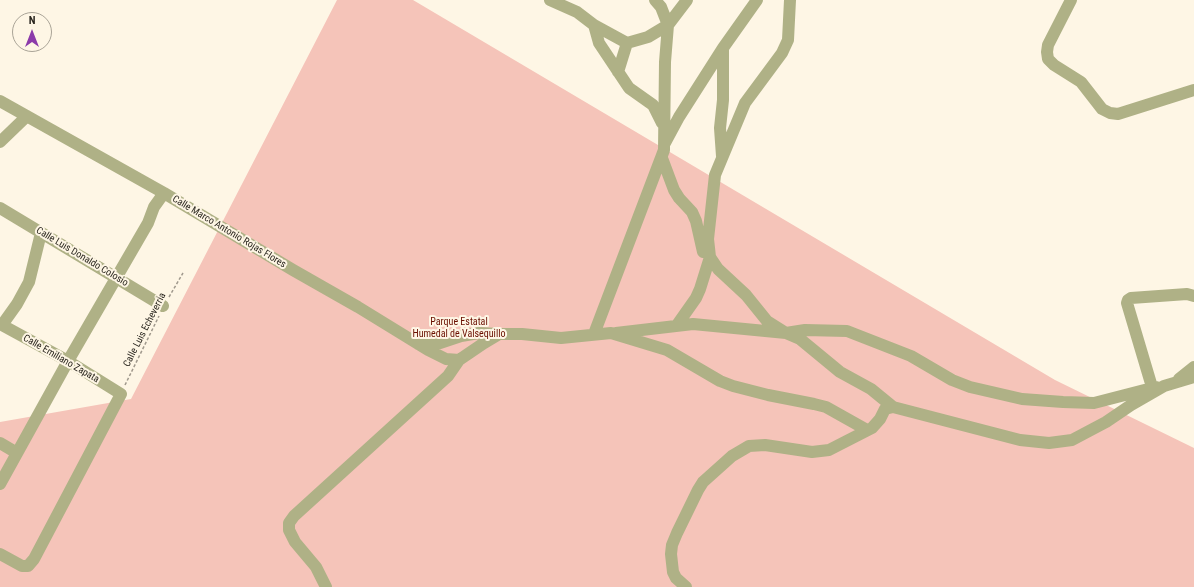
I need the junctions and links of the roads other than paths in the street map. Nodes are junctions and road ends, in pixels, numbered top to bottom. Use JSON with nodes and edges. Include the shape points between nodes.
{"nodes":[{"id":1,"x":550,"y":0,"type":"edge"},
{"id":2,"x":655,"y":0,"type":"edge"},
{"id":3,"x":687,"y":0,"type":"edge"},
{"id":4,"x":757,"y":0,"type":"edge"},
{"id":5,"x":790,"y":0,"type":"edge"},
{"id":6,"x":1071,"y":0,"type":"edge"},
{"id":7,"x":594,"y":25,"type":"junction"},
{"id":8,"x":668,"y":25,"type":"junction"},
{"id":9,"x":627,"y":42,"type":"junction"},
{"id":10,"x":723,"y":48,"type":"junction"},
{"id":11,"x":618,"y":72,"type":"junction"},
{"id":12,"x":1194,"y":90,"type":"edge"},
{"id":13,"x":0,"y":101,"type":"edge"},
{"id":14,"x":27,"y":116,"type":"junction"},
{"id":15,"x":664,"y":126,"type":"junction"},
{"id":16,"x":0,"y":142,"type":"edge"},
{"id":17,"x":665,"y":144,"type":"junction"},
{"id":18,"x":662,"y":158,"type":"junction"},
{"id":19,"x":722,"y":158,"type":"junction"},
{"id":20,"x":164,"y":193,"type":"junction"},
{"id":21,"x":0,"y":208,"type":"edge"},
{"id":22,"x":41,"y":233,"type":"junction"},
{"id":23,"x":708,"y":262,"type":"junction"},
{"id":24,"x":117,"y":278,"type":"junction"},
{"id":25,"x":1194,"y":296,"type":"edge"},
{"id":26,"x":163,"y":306,"type":"road end"},
{"id":27,"x":1,"y":325,"type":"edge"},
{"id":28,"x":676,"y":325,"type":"junction"},
{"id":29,"x":611,"y":333,"type":"junction"},
{"id":30,"x":786,"y":333,"type":"junction"},
{"id":31,"x":499,"y":334,"type":"junction"},
{"id":32,"x":594,"y":334,"type":"junction"},
{"id":33,"x":418,"y":344,"type":"junction"},
{"id":34,"x":459,"y":360,"type":"junction"},
{"id":35,"x":68,"y":361,"type":"junction"},
{"id":36,"x":1194,"y":367,"type":"edge"},
{"id":37,"x":1194,"y":377,"type":"edge"},
{"id":38,"x":1163,"y":386,"type":"junction"},
{"id":39,"x":892,"y":407,"type":"junction"},
{"id":40,"x":867,"y":430,"type":"junction"},
{"id":41,"x":0,"y":443,"type":"edge"},
{"id":42,"x":17,"y":453,"type":"junction"},
{"id":43,"x":0,"y":484,"type":"edge"},
{"id":44,"x":0,"y":554,"type":"edge"},
{"id":45,"x":673,"y":572,"type":"junction"},
{"id":46,"x":326,"y":587,"type":"edge"},
{"id":47,"x":670,"y":587,"type":"edge"},
{"id":48,"x":686,"y":587,"type":"edge"}],
"edges":[{"from":1,"to":7,"type":"street","via":[[577,12]]},
{"from":2,"to":8,"type":"street","via":[[661,7]]},
{"from":3,"to":8,"type":"street"},
{"from":4,"to":10,"type":"street"},
{"from":5,"to":19,"type":"street","via":[[788,40],[785,47],[746,103]]},
{"from":6,"to":12,"type":"street","via":[[1048,45],[1048,59],[1081,82],[1102,109],[1118,114]]},
{"from":7,"to":9,"type":"street"},
{"from":7,"to":11,"type":"street","via":[[599,43]]},
{"from":8,"to":9,"type":"street","via":[[648,37]]},
{"from":8,"to":15,"type":"street"},
{"from":9,"to":11,"type":"street"},
{"from":10,"to":17,"type":"street"},
{"from":10,"to":19,"type":"street","via":[[720,128]]},
{"from":11,"to":15,"type":"street","via":[[629,88],[652,105]]},
{"from":13,"to":14,"type":"street","name":"Calle Marco Antonio Rojas Flores"},
{"from":14,"to":16,"type":"street"},
{"from":14,"to":20,"type":"street","name":"Calle Marco Antonio Rojas Flores"},
{"from":15,"to":17,"type":"street"},
{"from":17,"to":18,"type":"street"},
{"from":18,"to":23,"type":"street","via":[[674,190],[696,221]]},
{"from":18,"to":32,"type":"street"},
{"from":19,"to":23,"type":"street","via":[[715,175]]},
{"from":20,"to":24,"type":"street"},
{"from":20,"to":33,"type":"street","name":"Calle Marco Antonio Rojas Flores"},
{"from":21,"to":22,"type":"street","name":"Calle Luis Donaldo Colosio"},
{"from":22,"to":24,"type":"street","name":"Calle Luis Donaldo Colosio"},
{"from":22,"to":27,"type":"street","via":[[29,282]]},
{"from":23,"to":28,"type":"street","via":[[696,298]]},
{"from":23,"to":30,"type":"street","via":[[746,295],[767,321]]},
{"from":24,"to":26,"type":"street","name":"Calle Luis Donaldo Colosio"},
{"from":24,"to":35,"type":"street"},
{"from":25,"to":38,"type":"street","via":[[1187,294],[1128,300],[1127,303]]},
{"from":27,"to":35,"type":"street","name":"Calle Emiliano Zapata"},
{"from":28,"to":29,"type":"street"},
{"from":28,"to":30,"type":"street","via":[[693,324]]},
{"from":29,"to":32,"type":"street"},
{"from":29,"to":40,"type":"street","via":[[667,350],[714,378],[733,386],[826,407]]},
{"from":30,"to":38,"type":"street","via":[[805,330],[847,331],[911,356],[952,380],[970,387],[1022,399],[1094,403]]},
{"from":30,"to":39,"type":"street","via":[[800,339],[840,372],[871,389]]},
{"from":31,"to":32,"type":"street","via":[[555,338]]},
{"from":31,"to":33,"type":"street","via":[[479,333],[429,345]]},
{"from":31,"to":34,"type":"street"},
{"from":33,"to":34,"type":"street","name":"Calle Marco Antonio Rojas Flores","via":[[446,359]]},
{"from":34,"to":46,"type":"street","via":[[448,376],[289,523],[289,530],[295,542],[316,567]]},
{"from":35,"to":42,"type":"street"},
{"from":35,"to":44,"type":"street","name":"Calle Emiliano Zapata","via":[[121,394],[34,559],[28,566],[22,566]]},
{"from":36,"to":38,"type":"street"},
{"from":37,"to":38,"type":"street"},
{"from":38,"to":39,"type":"street","via":[[1072,440],[1049,443],[1020,440]]},
{"from":39,"to":40,"type":"street","via":[[885,409],[877,425]]},
{"from":40,"to":45,"type":"street","via":[[829,450],[812,452],[760,445],[749,446],[732,456],[711,474],[698,490],[672,544]]},
{"from":41,"to":42,"type":"street"},
{"from":42,"to":43,"type":"street"},
{"from":45,"to":47,"type":"street"},
{"from":45,"to":48,"type":"street"}]}
